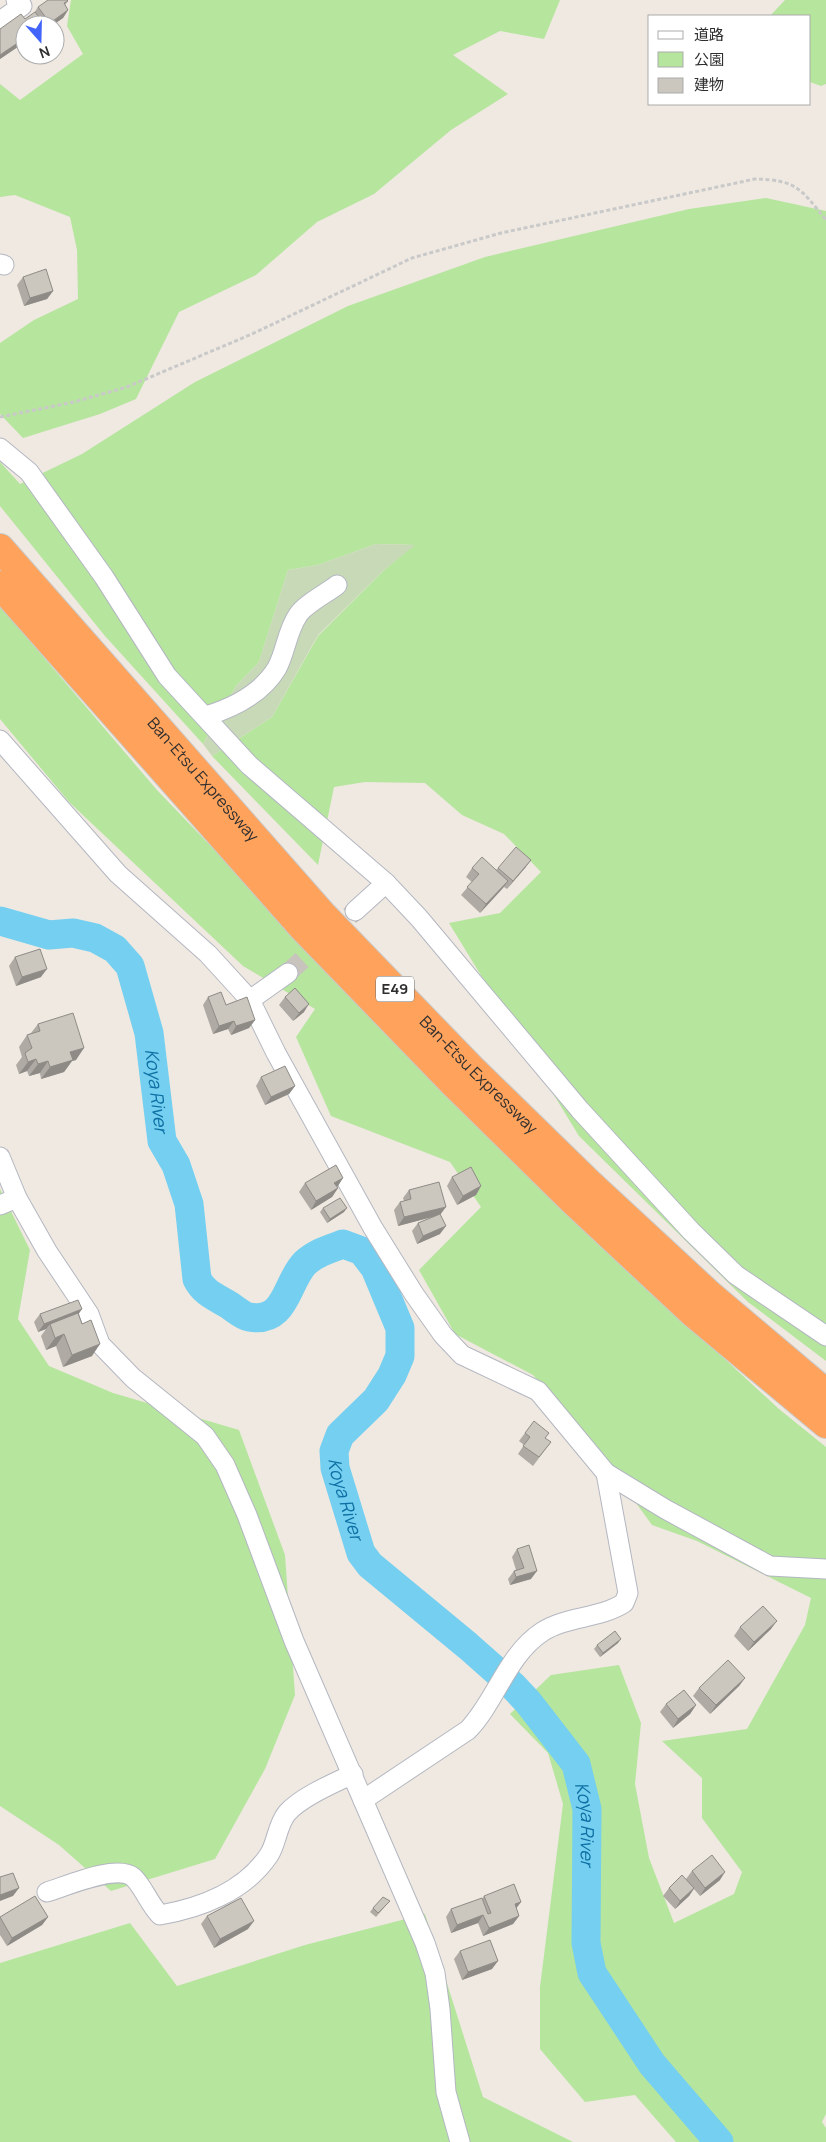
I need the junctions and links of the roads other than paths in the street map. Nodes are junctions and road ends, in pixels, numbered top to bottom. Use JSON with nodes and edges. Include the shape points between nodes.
{"nodes":[{"id":1,"x":16,"y":0,"type":"edge"},
{"id":2,"x":0,"y":21,"type":"edge"},
{"id":3,"x":0,"y":448,"type":"edge"},
{"id":4,"x":0,"y":548,"type":"edge"},
{"id":5,"x":338,"y":584,"type":"dead end"},
{"id":6,"x":0,"y":585,"type":"edge"},
{"id":7,"x":206,"y":716,"type":"junction"},
{"id":8,"x":0,"y":740,"type":"edge"},
{"id":9,"x":386,"y":883,"type":"junction"},
{"id":10,"x":355,"y":911,"type":"tunnel mouth"},
{"id":11,"x":288,"y":973,"type":"tunnel mouth"},
{"id":12,"x":250,"y":1000,"type":"junction"},
{"id":13,"x":0,"y":1157,"type":"edge"},
{"id":14,"x":8,"y":1202,"type":"edge"},
{"id":15,"x":826,"y":1336,"type":"edge"},
{"id":16,"x":826,"y":1394,"type":"edge"},
{"id":17,"x":826,"y":1424,"type":"edge"},
{"id":18,"x":606,"y":1473,"type":"junction"},
{"id":19,"x":826,"y":1569,"type":"edge"},
{"id":20,"x":353,"y":1774,"type":"junction"},
{"id":21,"x":363,"y":1800,"type":"junction"},
{"id":22,"x":47,"y":1892,"type":"dead end"},
{"id":23,"x":460,"y":2142,"type":"edge"}],
"edges":[{"from":1,"to":2,"type":"street","via":[[22,6]]},
{"from":3,"to":7,"type":"street","via":[[29,472],[104,577],[167,676]]},
{"from":4,"to":16,"type":"highway","name":"Ban-Etsu Expressway","number":"E49","via":[[322,914],[471,1068],[703,1288]]},
{"from":5,"to":7,"type":"street","via":[[300,613],[289,630],[277,667],[261,687],[225,710]]},
{"from":6,"to":17,"type":"highway","name":"Ban-Etsu Expressway","number":"E49","via":[[302,927],[453,1083],[693,1313]]},
{"from":7,"to":9,"type":"street","via":[[249,765]]},
{"from":8,"to":12,"type":"street","via":[[118,874],[208,954]]},
{"from":9,"to":10,"type":"street"},
{"from":9,"to":15,"type":"street","via":[[580,1110],[691,1231],[736,1275]]},
{"from":11,"to":12,"type":"street"},
{"from":12,"to":18,"type":"street","via":[[372,1228],[443,1335],[462,1355],[538,1391]]},
{"from":13,"to":14,"type":"street"},
{"from":14,"to":20,"type":"street","via":[[47,1251],[89,1314],[100,1344],[133,1378],[205,1436],[225,1465],[247,1514],[294,1641]]},
{"from":18,"to":19,"type":"street","via":[[770,1566]]},
{"from":18,"to":21,"type":"street","via":[[628,1593],[624,1603],[613,1611],[542,1632],[510,1666],[480,1718],[468,1730]]},
{"from":20,"to":21,"type":"street"},
{"from":20,"to":22,"type":"street","via":[[326,1786],[289,1812],[270,1854],[238,1887],[181,1911],[160,1914],[134,1878],[123,1872],[109,1873]]},
{"from":21,"to":23,"type":"street","via":[[435,1973],[446,2092]]}]}
